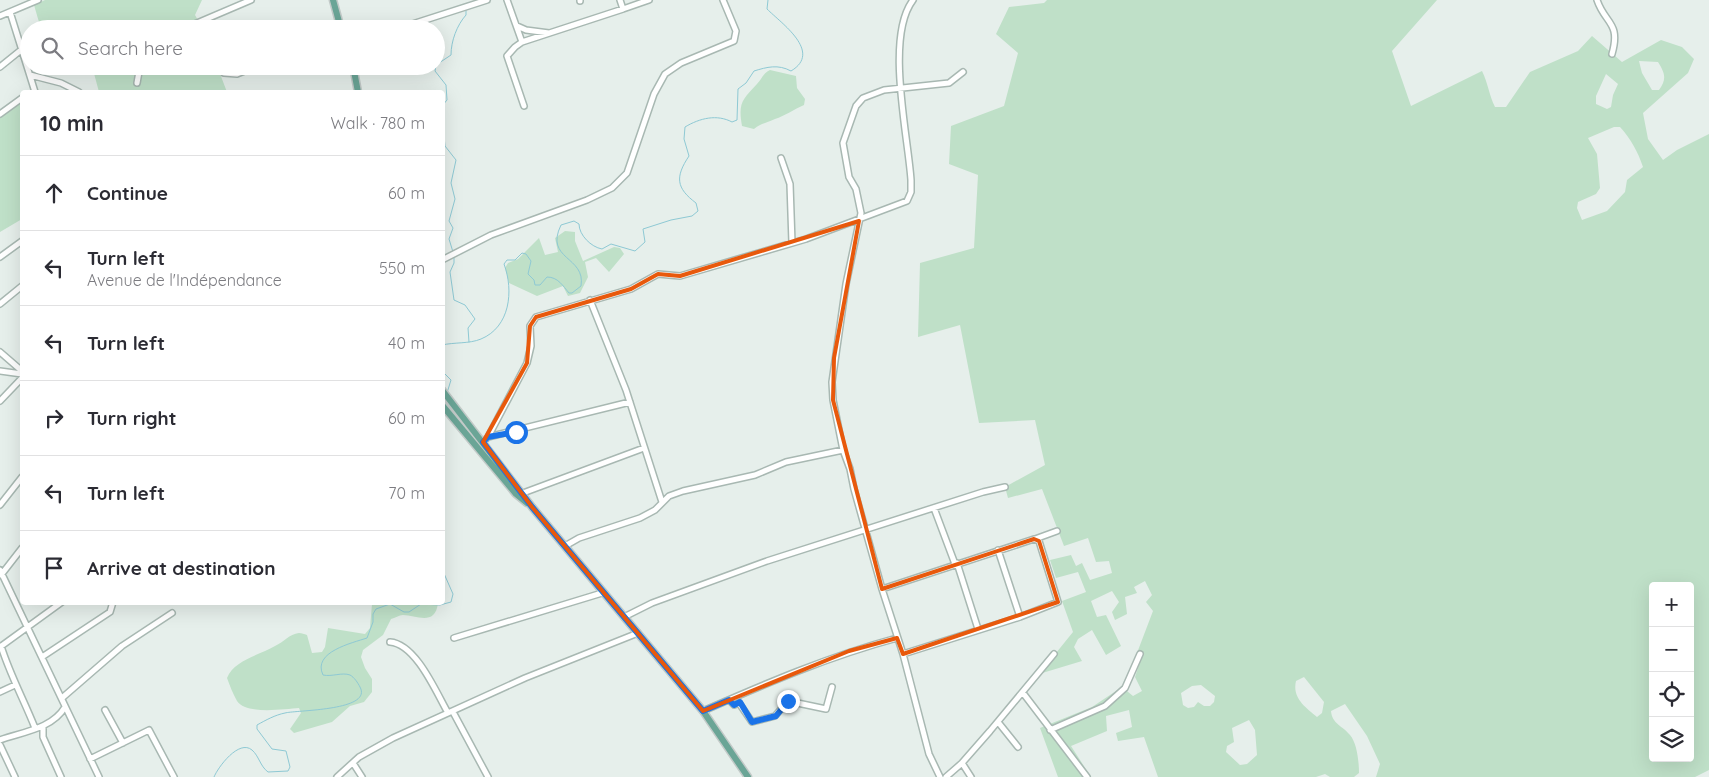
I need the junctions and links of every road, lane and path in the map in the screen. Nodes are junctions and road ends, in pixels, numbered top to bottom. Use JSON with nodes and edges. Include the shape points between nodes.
{"nodes":[{"id":1,"x":38,"y":0,"type":"edge"},
{"id":2,"x":251,"y":0,"type":"edge"},
{"id":3,"x":333,"y":0,"type":"edge"},
{"id":4,"x":486,"y":0,"type":"edge"},
{"id":5,"x":507,"y":0,"type":"edge"},
{"id":6,"x":620,"y":0,"type":"edge"},
{"id":7,"x":650,"y":0,"type":"edge"},
{"id":8,"x":723,"y":0,"type":"edge"},
{"id":9,"x":913,"y":0,"type":"edge"},
{"id":10,"x":1597,"y":0,"type":"edge"},
{"id":11,"x":623,"y":9,"type":"junction"},
{"id":12,"x":10,"y":12,"type":"junction"},
{"id":13,"x":0,"y":16,"type":"edge"},
{"id":14,"x":204,"y":20,"type":"edge"},
{"id":15,"x":339,"y":20,"type":"edge"},
{"id":16,"x":425,"y":20,"type":"edge"},
{"id":17,"x":517,"y":26,"type":"junction"},
{"id":18,"x":552,"y":34,"type":"junction"},
{"id":19,"x":522,"y":42,"type":"junction"},
{"id":20,"x":20,"y":50,"type":"joint"},
{"id":21,"x":1612,"y":54,"type":"dead end"},
{"id":22,"x":0,"y":66,"type":"edge"},
{"id":23,"x":963,"y":72,"type":"dead end"},
{"id":24,"x":30,"y":75,"type":"joint"},
{"id":25,"x":138,"y":75,"type":"edge"},
{"id":26,"x":355,"y":75,"type":"edge"},
{"id":27,"x":137,"y":83,"type":"dead end"},
{"id":28,"x":902,"y":89,"type":"junction"},
{"id":29,"x":33,"y":90,"type":"edge"},
{"id":30,"x":75,"y":90,"type":"edge"},
{"id":31,"x":358,"y":90,"type":"edge"},
{"id":32,"x":20,"y":99,"type":"edge"},
{"id":33,"x":524,"y":106,"type":"dead end"},
{"id":34,"x":0,"y":114,"type":"edge"},
{"id":35,"x":781,"y":158,"type":"dead end"},
{"id":36,"x":859,"y":221,"type":"junction"},
{"id":37,"x":20,"y":241,"type":"edge"},
{"id":38,"x":792,"y":243,"type":"junction"},
{"id":39,"x":0,"y":256,"type":"edge"},
{"id":40,"x":445,"y":258,"type":"edge"},
{"id":41,"x":20,"y":288,"type":"edge"},
{"id":42,"x":590,"y":300,"type":"junction"},
{"id":43,"x":0,"y":303,"type":"edge"},
{"id":44,"x":0,"y":352,"type":"edge"},
{"id":45,"x":0,"y":371,"type":"edge"},
{"id":46,"x":20,"y":372,"type":"edge"},
{"id":47,"x":20,"y":374,"type":"edge"},
{"id":48,"x":20,"y":376,"type":"edge"},
{"id":49,"x":445,"y":393,"type":"edge"},
{"id":50,"x":0,"y":400,"type":"edge"},
{"id":51,"x":630,"y":402,"type":"junction"},
{"id":52,"x":445,"y":409,"type":"edge"},
{"id":53,"x":486,"y":439,"type":"junction"},
{"id":54,"x":644,"y":448,"type":"junction"},
{"id":55,"x":843,"y":450,"type":"junction"},
{"id":56,"x":20,"y":480,"type":"edge"},
{"id":57,"x":1005,"y":487,"type":"dead end"},
{"id":58,"x":523,"y":493,"type":"junction"},
{"id":59,"x":662,"y":502,"type":"junction"},
{"id":60,"x":0,"y":506,"type":"edge"},
{"id":61,"x":532,"y":507,"type":"junction"},
{"id":62,"x":934,"y":508,"type":"junction"},
{"id":63,"x":866,"y":529,"type":"junction"},
{"id":64,"x":1057,"y":531,"type":"dead end"},
{"id":65,"x":1034,"y":539,"type":"junction"},
{"id":66,"x":565,"y":546,"type":"junction"},
{"id":67,"x":998,"y":550,"type":"junction"},
{"id":68,"x":20,"y":552,"type":"edge"},
{"id":69,"x":956,"y":563,"type":"junction"},
{"id":70,"x":1,"y":574,"type":"edge"},
{"id":71,"x":882,"y":589,"type":"junction"},
{"id":72,"x":602,"y":593,"type":"junction"},
{"id":73,"x":58,"y":605,"type":"edge"},
{"id":74,"x":112,"y":605,"type":"edge"},
{"id":75,"x":172,"y":612,"type":"dead end"},
{"id":76,"x":624,"y":617,"type":"junction"},
{"id":77,"x":1020,"y":617,"type":"junction"},
{"id":78,"x":27,"y":626,"type":"junction"},
{"id":79,"x":978,"y":629,"type":"junction"},
{"id":80,"x":638,"y":633,"type":"junction"},
{"id":81,"x":454,"y":638,"type":"dead end"},
{"id":82,"x":898,"y":638,"type":"junction"},
{"id":83,"x":390,"y":642,"type":"dead end"},
{"id":84,"x":0,"y":646,"type":"edge"},
{"id":85,"x":903,"y":654,"type":"junction"},
{"id":86,"x":1054,"y":654,"type":"dead end"},
{"id":87,"x":1140,"y":654,"type":"dead end"},
{"id":88,"x":42,"y":657,"type":"junction"},
{"id":89,"x":15,"y":685,"type":"junction"},
{"id":90,"x":832,"y":687,"type":"dead end"},
{"id":91,"x":0,"y":692,"type":"edge"},
{"id":92,"x":1023,"y":693,"type":"junction"},
{"id":93,"x":62,"y":698,"type":"junction"},
{"id":94,"x":729,"y":700,"type":"junction"},
{"id":95,"x":65,"y":707,"type":"junction"},
{"id":96,"x":105,"y":710,"type":"dead end"},
{"id":97,"x":703,"y":711,"type":"junction"},
{"id":98,"x":450,"y":712,"type":"junction"},
{"id":99,"x":998,"y":722,"type":"junction"},
{"id":100,"x":43,"y":726,"type":"junction"},
{"id":101,"x":35,"y":728,"type":"junction"},
{"id":102,"x":1050,"y":730,"type":"junction"},
{"id":103,"x":0,"y":740,"type":"edge"},
{"id":104,"x":123,"y":743,"type":"junction"},
{"id":105,"x":0,"y":745,"type":"edge"},
{"id":106,"x":1018,"y":747,"type":"dead end"},
{"id":107,"x":90,"y":759,"type":"junction"},
{"id":108,"x":353,"y":763,"type":"junction"},
{"id":109,"x":962,"y":763,"type":"junction"},
{"id":110,"x":15,"y":777,"type":"edge"},
{"id":111,"x":61,"y":777,"type":"edge"},
{"id":112,"x":98,"y":777,"type":"edge"},
{"id":113,"x":174,"y":777,"type":"edge"},
{"id":114,"x":337,"y":777,"type":"edge"},
{"id":115,"x":362,"y":777,"type":"edge"},
{"id":116,"x":488,"y":777,"type":"edge"},
{"id":117,"x":748,"y":777,"type":"edge"},
{"id":118,"x":940,"y":777,"type":"edge"},
{"id":119,"x":946,"y":777,"type":"edge"},
{"id":120,"x":971,"y":777,"type":"edge"},
{"id":121,"x":1087,"y":777,"type":"edge"}],
"edges":[{"from":1,"to":12,"type":"street"},
{"from":2,"to":14,"type":"street"},
{"from":3,"to":15,"type":"main road"},
{"from":4,"to":16,"type":"street"},
{"from":5,"to":17,"type":"street"},
{"from":6,"to":11,"type":"street"},
{"from":7,"to":11,"type":"street"},
{"from":8,"to":40,"type":"street","via":[[736,31],[734,40],[680,63],[666,74],[654,94],[624,178],[602,194],[491,235]]},
{"from":9,"to":28,"type":"street","via":[[907,8],[901,36],[899,65]]},
{"from":10,"to":21,"type":"street","via":[[1600,10],[1612,23],[1615,38]]},
{"from":11,"to":18,"type":"street"},
{"from":12,"to":13,"type":"street"},
{"from":12,"to":20,"type":"street"},
{"from":17,"to":18,"type":"street"},
{"from":17,"to":19,"type":"street"},
{"from":18,"to":19,"type":"street"},
{"from":19,"to":33,"type":"street","via":[[507,56]]},
{"from":20,"to":22,"type":"street"},
{"from":23,"to":28,"type":"street","via":[[949,83]]},
{"from":24,"to":29,"type":"street"},
{"from":24,"to":30,"type":"street"},
{"from":25,"to":27,"type":"street"},
{"from":26,"to":31,"type":"main road"},
{"from":28,"to":36,"type":"street","via":[[910,198]]},
{"from":28,"to":36,"type":"street","via":[[884,90],[863,98],[856,106],[842,143],[849,177],[859,200]]},
{"from":32,"to":34,"type":"street"},
{"from":35,"to":38,"type":"street","via":[[790,184]]},
{"from":36,"to":38,"type":"street"},
{"from":36,"to":55,"type":"street","via":[[832,382],[832,400]]},
{"from":37,"to":39,"type":"street"},
{"from":38,"to":42,"type":"street","via":[[680,276],[658,274],[631,289]]},
{"from":41,"to":43,"type":"street"},
{"from":42,"to":51,"type":"street"},
{"from":42,"to":53,"type":"street","via":[[531,321],[529,358]]},
{"from":44,"to":46,"type":"street"},
{"from":45,"to":47,"type":"street"},
{"from":48,"to":50,"type":"street"},
{"from":49,"to":53,"type":"main road"},
{"from":51,"to":53,"type":"street"},
{"from":51,"to":54,"type":"street"},
{"from":52,"to":61,"type":"main road","via":[[516,494]]},
{"from":53,"to":58,"type":"main road"},
{"from":54,"to":58,"type":"street"},
{"from":54,"to":59,"type":"street"},
{"from":55,"to":59,"type":"street","via":[[786,462],[754,474],[683,491]]},
{"from":55,"to":63,"type":"street"},
{"from":56,"to":60,"type":"street"},
{"from":57,"to":62,"type":"street"},
{"from":58,"to":61,"type":"main road"},
{"from":59,"to":66,"type":"street","via":[[640,518],[579,538]]},
{"from":61,"to":66,"type":"main road"},
{"from":62,"to":63,"type":"street"},
{"from":62,"to":69,"type":"street"},
{"from":63,"to":71,"type":"street"},
{"from":63,"to":76,"type":"street","via":[[700,585]]},
{"from":64,"to":65,"type":"street"},
{"from":65,"to":67,"type":"street"},
{"from":65,"to":77,"type":"street","via":[[1039,541],[1058,602]]},
{"from":66,"to":72,"type":"main road"},
{"from":67,"to":69,"type":"street"},
{"from":67,"to":77,"type":"street"},
{"from":68,"to":70,"type":"street"},
{"from":69,"to":71,"type":"street"},
{"from":69,"to":79,"type":"street"},
{"from":70,"to":78,"type":"street"},
{"from":71,"to":82,"type":"street"},
{"from":72,"to":76,"type":"main road"},
{"from":72,"to":81,"type":"street"},
{"from":73,"to":78,"type":"street"},
{"from":74,"to":88,"type":"street","via":[[110,612]]},
{"from":75,"to":93,"type":"street","via":[[122,646]]},
{"from":76,"to":80,"type":"main road"},
{"from":77,"to":79,"type":"street"},
{"from":78,"to":84,"type":"street"},
{"from":78,"to":88,"type":"street"},
{"from":79,"to":85,"type":"street"},
{"from":80,"to":97,"type":"main road"},
{"from":80,"to":98,"type":"street"},
{"from":82,"to":85,"type":"street"},
{"from":82,"to":94,"type":"street","via":[[849,651]]},
{"from":83,"to":98,"type":"street","via":[[414,656]]},
{"from":84,"to":89,"type":"street"},
{"from":85,"to":118,"type":"street","via":[[928,754]]},
{"from":86,"to":92,"type":"street"},
{"from":87,"to":102,"type":"street","via":[[1124,688],[1105,706]]},
{"from":88,"to":93,"type":"street"},
{"from":89,"to":91,"type":"street"},
{"from":89,"to":101,"type":"street"},
{"from":90,"to":94,"type":"street","via":[[826,709],[788,701],[776,716],[752,722],[740,702],[734,705]]},
{"from":92,"to":99,"type":"street"},
{"from":92,"to":102,"type":"street"},
{"from":93,"to":95,"type":"street"},
{"from":94,"to":97,"type":"street"},
{"from":95,"to":100,"type":"street"},
{"from":95,"to":107,"type":"street"},
{"from":96,"to":104,"type":"street"},
{"from":97,"to":117,"type":"main road"},
{"from":98,"to":108,"type":"street","via":[[393,738]]},
{"from":98,"to":116,"type":"street"},
{"from":99,"to":106,"type":"street"},
{"from":99,"to":109,"type":"street"},
{"from":100,"to":101,"type":"street"},
{"from":100,"to":111,"type":"street","via":[[43,736]]},
{"from":101,"to":103,"type":"street"},
{"from":102,"to":121,"type":"street"},
{"from":104,"to":107,"type":"street"},
{"from":104,"to":113,"type":"street","via":[[149,730]]},
{"from":105,"to":110,"type":"street"},
{"from":107,"to":112,"type":"street"},
{"from":108,"to":114,"type":"street"},
{"from":108,"to":115,"type":"street"},
{"from":109,"to":119,"type":"street"},
{"from":109,"to":120,"type":"street"}]}
